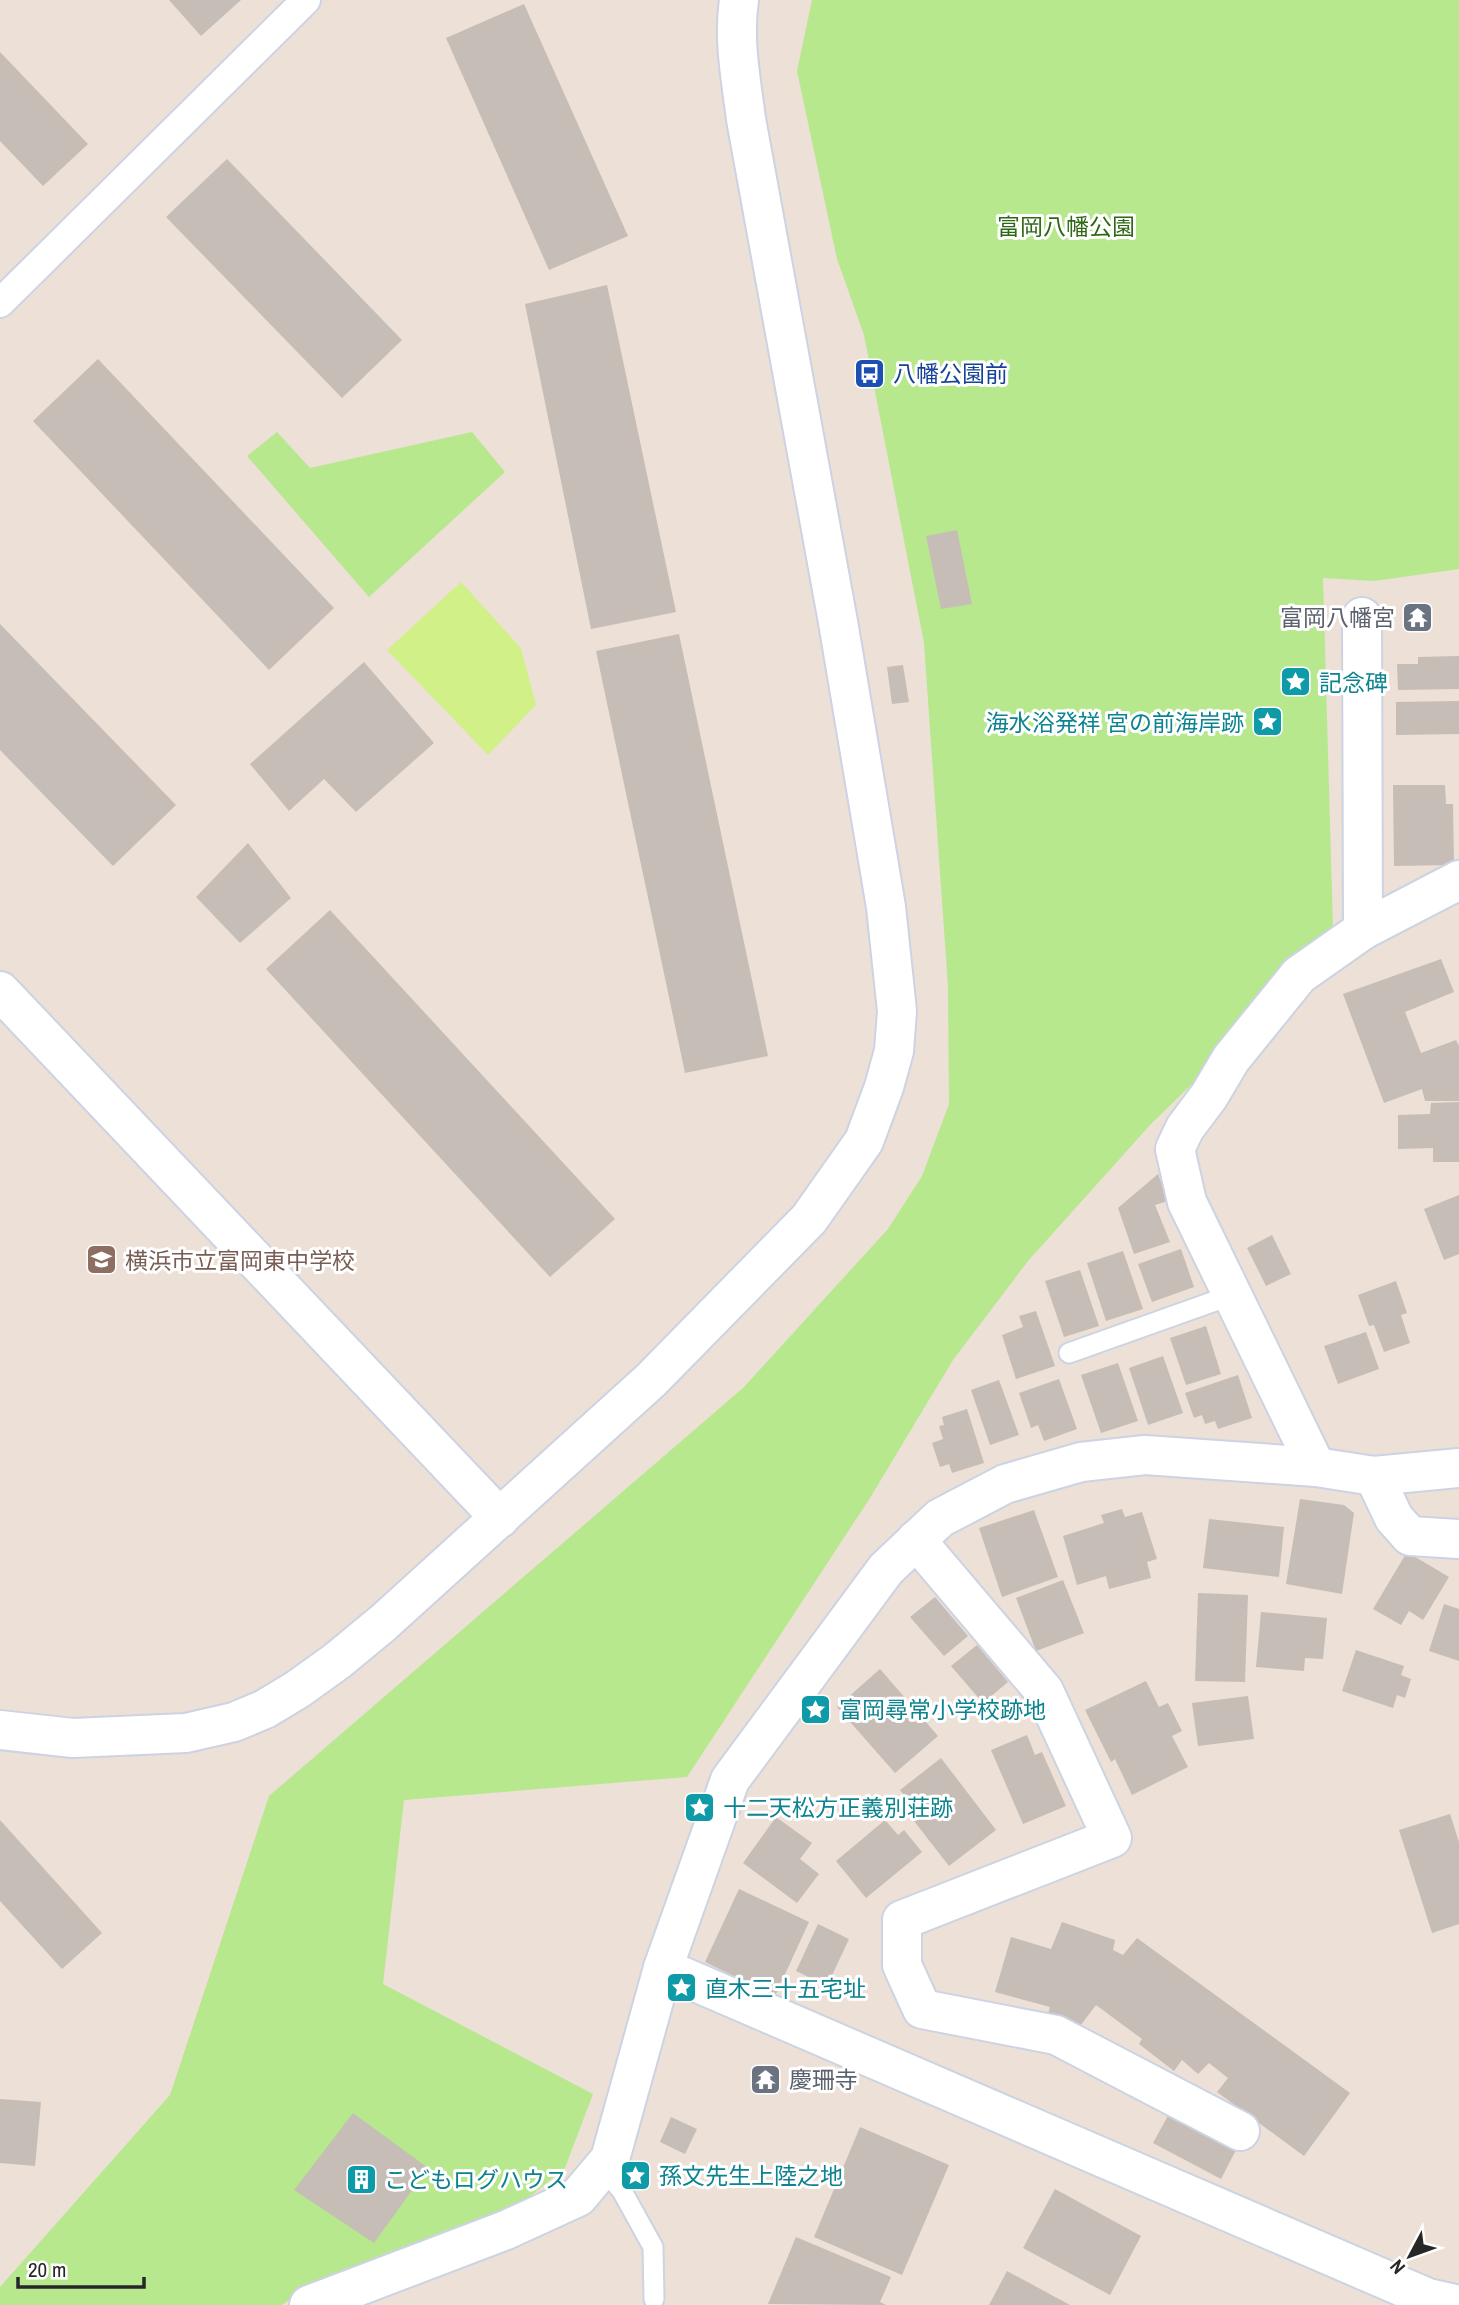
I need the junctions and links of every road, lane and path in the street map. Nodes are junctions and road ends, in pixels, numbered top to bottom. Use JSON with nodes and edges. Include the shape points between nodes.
{"nodes":[{"id":1,"x":306,"y":0,"type":"edge"},
{"id":2,"x":739,"y":0,"type":"edge"},
{"id":3,"x":0,"y":303,"type":"edge"},
{"id":4,"x":1362,"y":617,"type":"dead end"},
{"id":5,"x":1459,"y":880,"type":"edge"},
{"id":6,"x":1363,"y":930,"type":"junction"},
{"id":7,"x":0,"y":991,"type":"edge"},
{"id":8,"x":1232,"y":1295,"type":"junction"},
{"id":9,"x":1069,"y":1353,"type":"dead end"},
{"id":10,"x":1316,"y":1467,"type":"junction"},
{"id":11,"x":1459,"y":1468,"type":"edge"},
{"id":12,"x":1374,"y":1476,"type":"junction"},
{"id":13,"x":500,"y":1518,"type":"junction"},
{"id":14,"x":1459,"y":1539,"type":"edge"},
{"id":15,"x":916,"y":1541,"type":"junction"},
{"id":16,"x":0,"y":1730,"type":"edge"},
{"id":17,"x":663,"y":1968,"type":"junction"},
{"id":18,"x":1240,"y":2130,"type":"dead end"},
{"id":19,"x":603,"y":2168,"type":"junction"},
{"id":20,"x":654,"y":2299,"type":"dead end"},
{"id":21,"x":309,"y":2305,"type":"edge"},
{"id":22,"x":1459,"y":2305,"type":"edge"}],
"edges":[{"from":1,"to":3,"type":"street"},
{"from":2,"to":13,"type":"street","via":[[737,55],[746,119],[886,907],[897,1011],[894,1051],[864,1141],[809,1219],[652,1380]]},
{"from":4,"to":6,"type":"street"},
{"from":5,"to":6,"type":"street"},
{"from":6,"to":8,"type":"street","via":[[1299,975],[1231,1059],[1175,1149],[1187,1202]]},
{"from":7,"to":13,"type":"street"},
{"from":8,"to":9,"type":"lane"},
{"from":8,"to":10,"type":"street"},
{"from":10,"to":12,"type":"street"},
{"from":10,"to":15,"type":"street","via":[[1145,1455],[1081,1462],[1005,1485],[940,1518]]},
{"from":11,"to":12,"type":"street"},
{"from":12,"to":14,"type":"street","via":[[1394,1518],[1410,1536]]},
{"from":13,"to":16,"type":"street","via":[[346,1653],[265,1709],[186,1733],[73,1738]]},
{"from":15,"to":17,"type":"street","via":[[886,1569],[730,1780]]},
{"from":15,"to":18,"type":"street","via":[[1044,1690],[1112,1838],[902,1920],[902,1965],[922,2009],[1056,2035]]},
{"from":17,"to":19,"type":"street","via":[[610,2159]]},
{"from":17,"to":22,"type":"street","via":[[1428,2298]]},
{"from":19,"to":20,"type":"lane","via":[[622,2191],[653,2247]]},
{"from":19,"to":21,"type":"street","via":[[578,2197],[506,2230]]}]}
